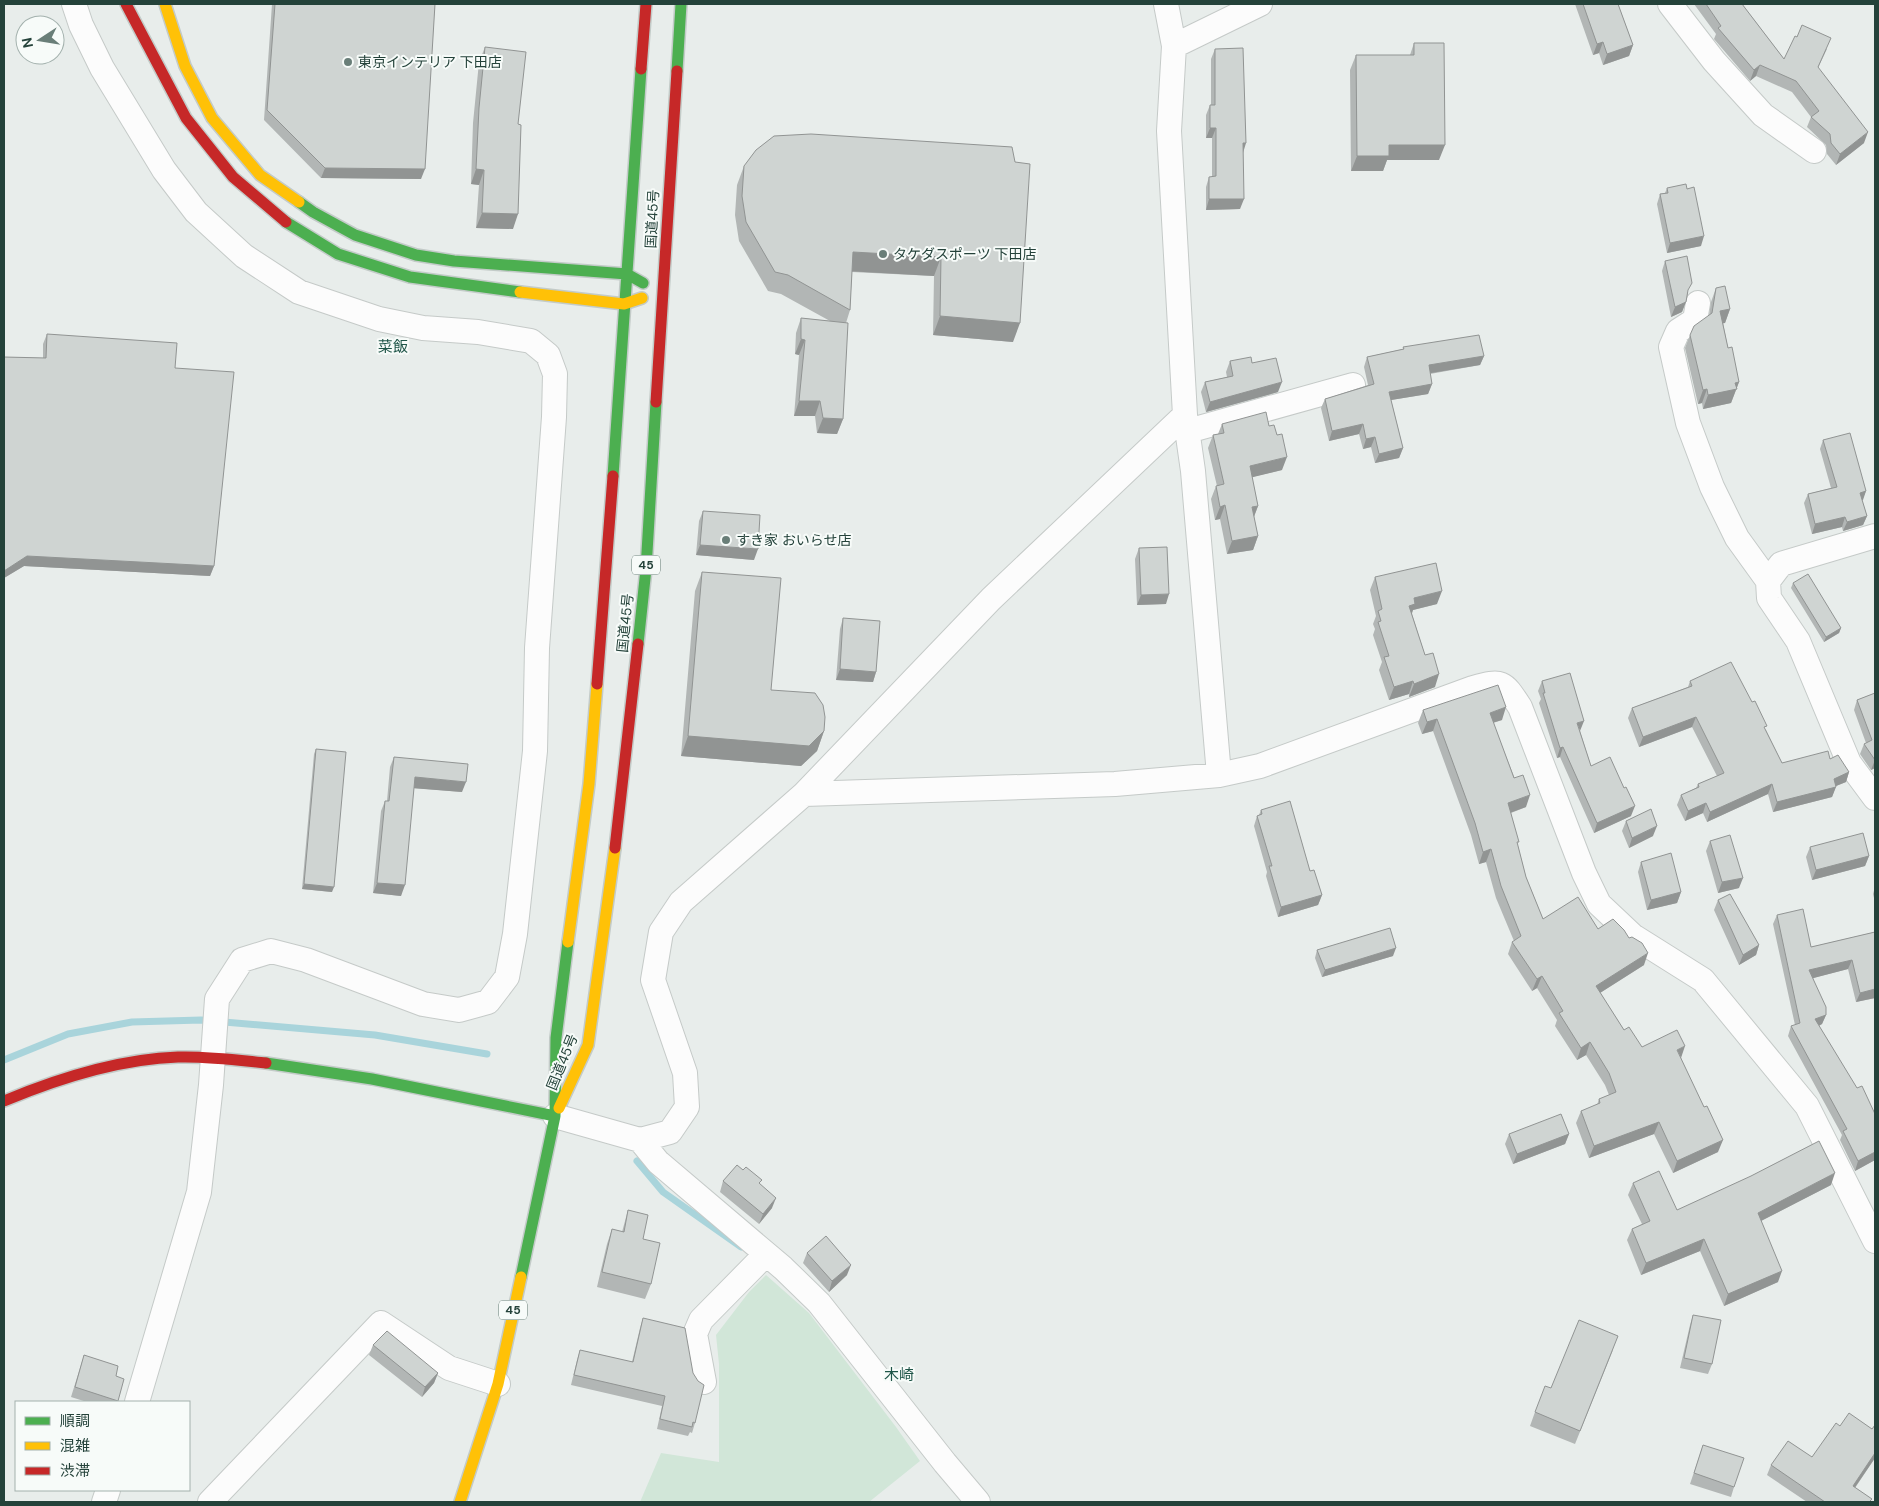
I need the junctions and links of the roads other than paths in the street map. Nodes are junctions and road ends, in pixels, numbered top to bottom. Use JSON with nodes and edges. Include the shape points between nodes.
{"nodes":[{"id":1,"x":74,"y":4,"type":"edge"},
{"id":2,"x":126,"y":4,"type":"edge"},
{"id":3,"x":165,"y":4,"type":"edge"},
{"id":4,"x":646,"y":4,"type":"edge"},
{"id":5,"x":681,"y":4,"type":"edge"},
{"id":6,"x":1166,"y":4,"type":"edge"},
{"id":7,"x":1260,"y":4,"type":"edge"},
{"id":8,"x":1670,"y":4,"type":"edge"},
{"id":9,"x":1174,"y":46,"type":"junction"},
{"id":10,"x":1814,"y":151,"type":"dead end"},
{"id":11,"x":627,"y":274,"type":"junction"},
{"id":12,"x":662,"y":292,"type":"junction"},
{"id":13,"x":1698,"y":302,"type":"dead end"},
{"id":14,"x":624,"y":304,"type":"junction"},
{"id":15,"x":1353,"y":385,"type":"dead end"},
{"id":16,"x":1186,"y":423,"type":"junction"},
{"id":17,"x":1875,"y":536,"type":"edge"},
{"id":18,"x":1768,"y":581,"type":"junction"},
{"id":19,"x":1219,"y":775,"type":"junction"},
{"id":20,"x":804,"y":794,"type":"junction"},
{"id":21,"x":1875,"y":798,"type":"edge"},
{"id":22,"x":213,"y":1058,"type":"junction"},
{"id":23,"x":4,"y":1102,"type":"edge"},
{"id":24,"x":555,"y":1116,"type":"junction"},
{"id":25,"x":640,"y":1140,"type":"junction"},
{"id":26,"x":1875,"y":1241,"type":"edge"},
{"id":27,"x":766,"y":1254,"type":"junction"},
{"id":28,"x":704,"y":1382,"type":"edge"},
{"id":29,"x":498,"y":1384,"type":"junction"},
{"id":30,"x":137,"y":1401,"type":"edge"},
{"id":31,"x":210,"y":1502,"type":"edge"},
{"id":32,"x":460,"y":1502,"type":"edge"},
{"id":33,"x":978,"y":1502,"type":"edge"}],
"edges":[{"from":1,"to":22,"type":"street","via":[[102,68],[164,170],[196,212],[244,256],[299,292],[379,319],[531,341],[548,354],[555,374],[537,648],[535,751],[515,934],[507,977],[488,1002],[459,1010],[423,1004],[306,960],[271,951],[242,960],[217,999]]},
{"from":2,"to":14,"type":"main road","via":[[186,118],[233,177],[286,223],[338,254],[410,278]]},
{"from":3,"to":11,"type":"main road","via":[[185,66],[212,118],[260,175],[313,212],[355,235],[416,254],[454,261]]},
{"from":4,"to":11,"type":"main road","name":"国道45号","number":"45"},
{"from":5,"to":12,"type":"main road","name":"国道45号","number":"45"},
{"from":6,"to":9,"type":"street"},
{"from":7,"to":9,"type":"street"},
{"from":8,"to":10,"type":"street","via":[[1714,61],[1763,115]]},
{"from":9,"to":16,"type":"street","via":[[1169,132]]},
{"from":11,"to":12,"type":"main road"},
{"from":11,"to":14,"type":"main road","name":"国道45号","number":"45"},
{"from":12,"to":14,"type":"main road"},
{"from":12,"to":24,"type":"main road","name":"国道45号","number":"45","via":[[646,569],[622,796],[588,1045]]},
{"from":13,"to":18,"type":"street","via":[[1695,320],[1678,331],[1671,347],[1688,423],[1712,487],[1737,538]]},
{"from":14,"to":24,"type":"main road","name":"国道45号","number":"45","via":[[589,784],[556,1038]]},
{"from":15,"to":16,"type":"street"},
{"from":16,"to":19,"type":"street"},
{"from":16,"to":20,"type":"street","via":[[991,599]]},
{"from":17,"to":18,"type":"street","via":[[1781,564]]},
{"from":18,"to":21,"type":"street","via":[[1769,598],[1798,641],[1849,763]]},
{"from":19,"to":20,"type":"street","via":[[1115,784]]},
{"from":19,"to":26,"type":"street","via":[[1260,766],[1473,688],[1495,682],[1507,687],[1520,707],[1599,904],[1633,936],[1703,980],[1807,1106]]},
{"from":20,"to":25,"type":"street","via":[[682,902],[661,932],[653,980],[686,1073],[687,1107],[670,1132]]},
{"from":22,"to":23,"type":"main road","via":[[152,1058],[94,1070],[32,1089]]},
{"from":22,"to":24,"type":"main road","via":[[353,1076]]},
{"from":22,"to":30,"type":"street","via":[[199,1192]]},
{"from":24,"to":25,"type":"street"},
{"from":24,"to":29,"type":"main road","name":"国道45号","number":"45"},
{"from":25,"to":27,"type":"street","via":[[658,1162]]},
{"from":27,"to":28,"type":"street","via":[[701,1320],[696,1334]]},
{"from":27,"to":33,"type":"street","via":[[819,1303],[944,1464]]},
{"from":29,"to":31,"type":"street","via":[[449,1368],[381,1323]]},
{"from":29,"to":32,"type":"main road","name":"国道45号","number":"45"}]}
